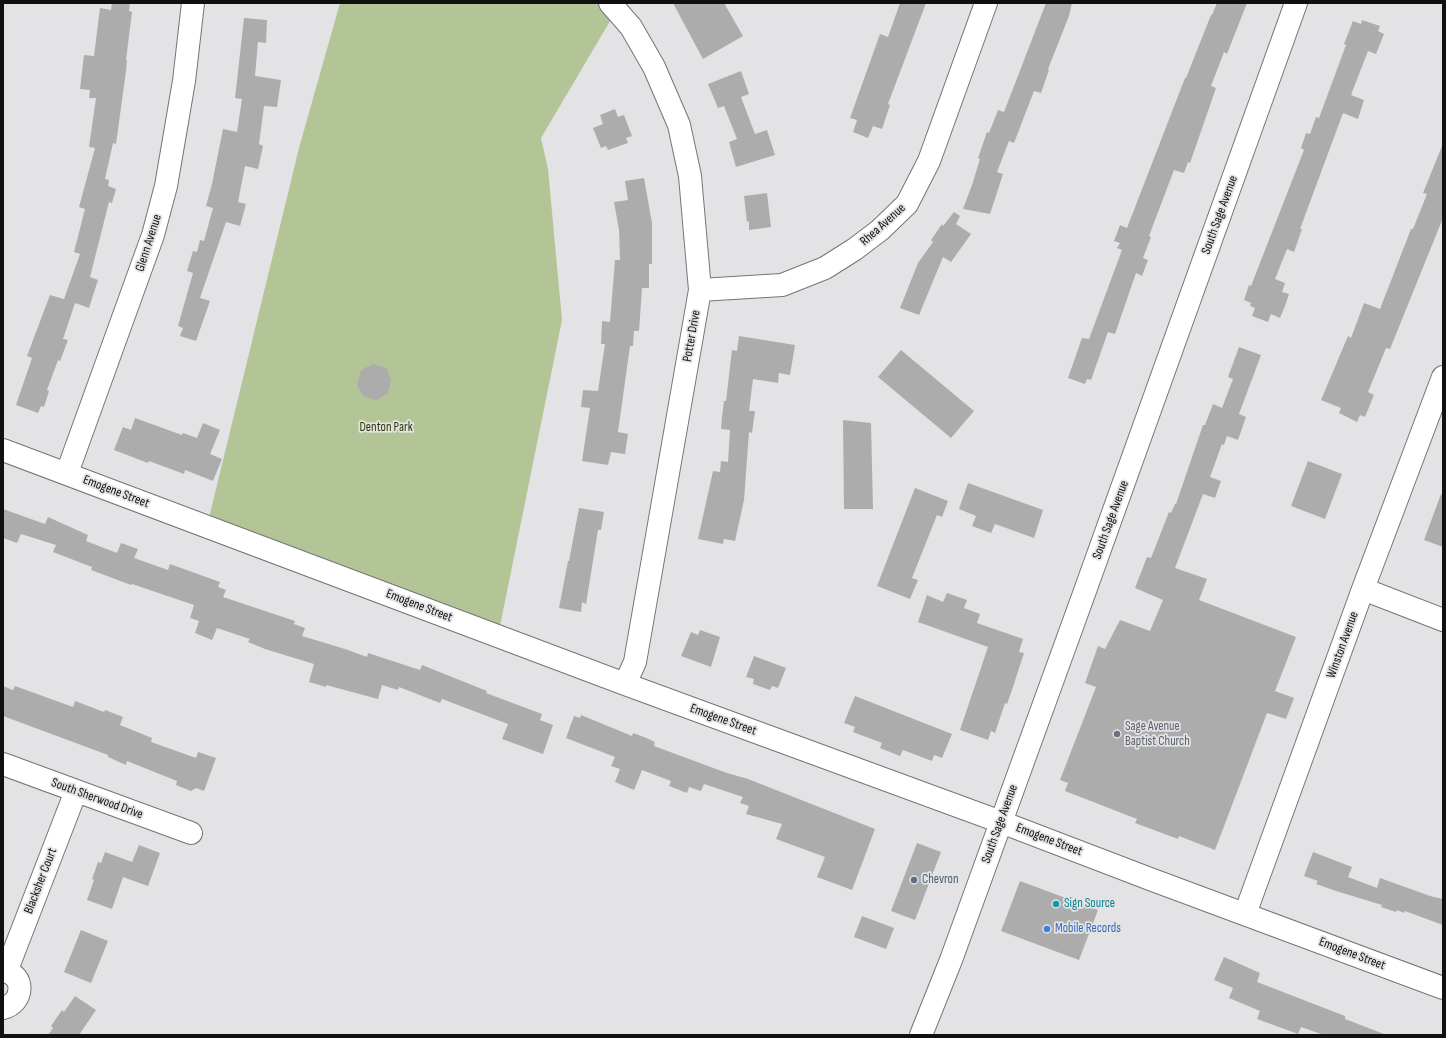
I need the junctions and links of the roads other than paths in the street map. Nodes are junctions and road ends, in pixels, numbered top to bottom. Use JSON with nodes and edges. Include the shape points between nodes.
{"nodes":[{"id":1,"x":193,"y":3,"type":"edge"},
{"id":2,"x":610,"y":3,"type":"edge"},
{"id":3,"x":986,"y":3,"type":"edge"},
{"id":4,"x":1296,"y":3,"type":"edge"},
{"id":5,"x":700,"y":290,"type":"junction"},
{"id":6,"x":1443,"y":377,"type":"edge"},
{"id":7,"x":3,"y":450,"type":"edge"},
{"id":8,"x":67,"y":473,"type":"junction"},
{"id":9,"x":1363,"y":589,"type":"junction"},
{"id":10,"x":1443,"y":620,"type":"edge"},
{"id":11,"x":625,"y":684,"type":"junction"},
{"id":12,"x":3,"y":764,"type":"edge"},
{"id":13,"x":76,"y":791,"type":"junction"},
{"id":14,"x":1001,"y":822,"type":"junction"},
{"id":15,"x":190,"y":834,"type":"dead end"},
{"id":16,"x":1245,"y":914,"type":"junction"},
{"id":17,"x":5,"y":971,"type":"edge"},
{"id":18,"x":1443,"y":988,"type":"edge"},
{"id":19,"x":3,"y":1008,"type":"edge"},
{"id":20,"x":922,"y":1035,"type":"edge"}],
"edges":[{"from":1,"to":8,"type":"street","name":"Glenn Avenue","via":[[169,171],[153,235]]},
{"from":2,"to":5,"type":"street","name":"Potter Drive","via":[[631,27],[654,67],[679,125],[690,176]]},
{"from":3,"to":5,"type":"street","name":"Rhea Avenue","via":[[929,162],[907,204],[856,249],[825,268],[782,285]]},
{"from":4,"to":14,"type":"street","name":"South Sage Avenue"},
{"from":5,"to":11,"type":"street","name":"Potter Drive","via":[[635,662]]},
{"from":6,"to":9,"type":"street","name":"Winston Avenue"},
{"from":7,"to":8,"type":"street","name":"Emogene Street"},
{"from":8,"to":11,"type":"street","name":"Emogene Street"},
{"from":9,"to":10,"type":"street"},
{"from":9,"to":16,"type":"street","name":"Winston Avenue"},
{"from":11,"to":14,"type":"street","name":"Emogene Street"},
{"from":12,"to":13,"type":"street","name":"South Sherwood Drive"},
{"from":13,"to":15,"type":"street","name":"South Sherwood Drive"},
{"from":13,"to":17,"type":"street","name":"Blacksher Court"},
{"from":14,"to":16,"type":"street","name":"Emogene Street"},
{"from":14,"to":20,"type":"street","name":"South Sage Avenue"},
{"from":16,"to":18,"type":"street","name":"Emogene Street"},
{"from":17,"to":19,"type":"street","name":"Blacksher Court","via":[[16,979],[20,991],[15,1002]]}]}
